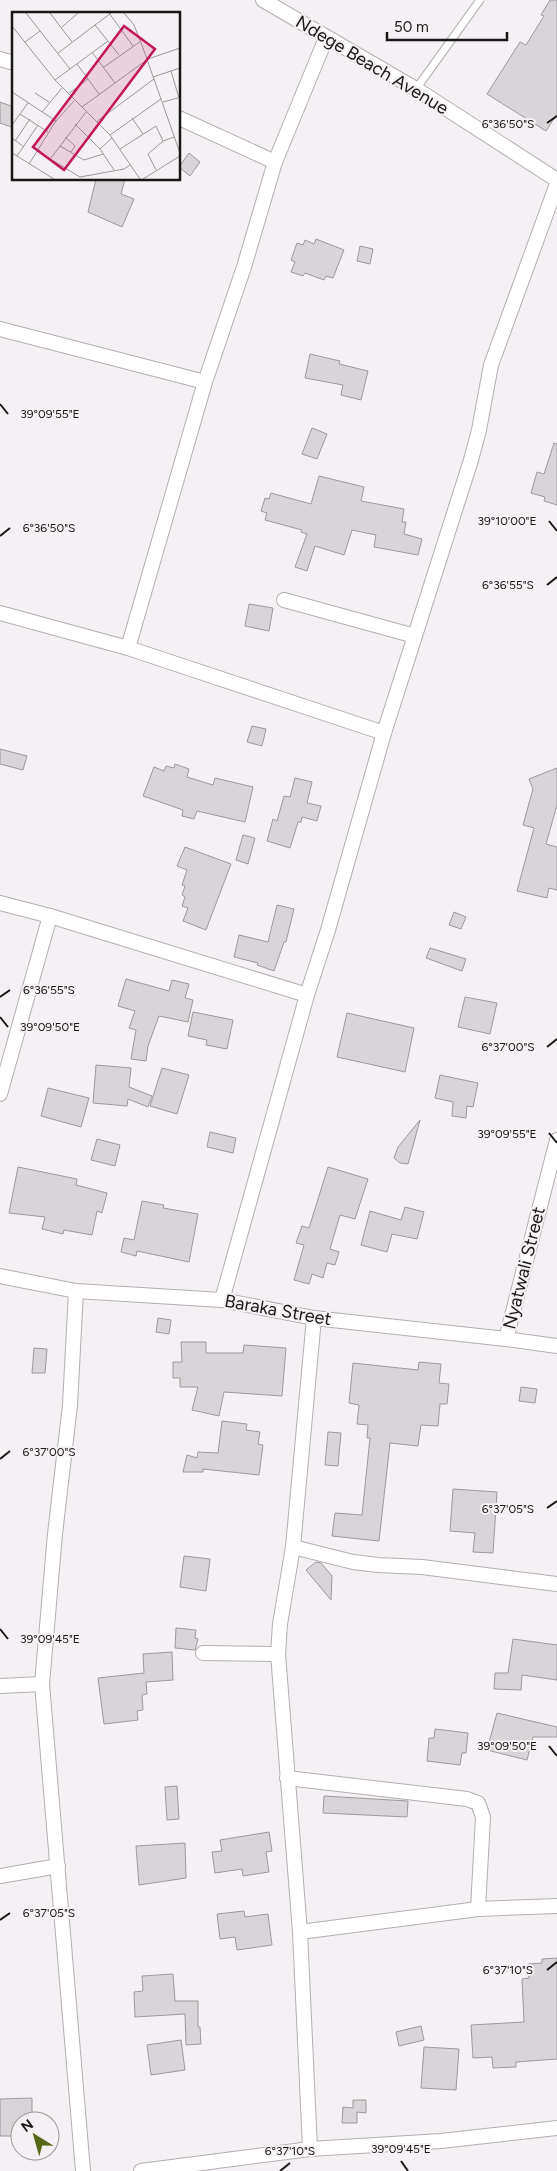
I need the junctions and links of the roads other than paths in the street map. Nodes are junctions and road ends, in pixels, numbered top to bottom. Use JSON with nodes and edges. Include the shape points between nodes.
{"nodes":[{"id":1,"x":263,"y":0,"type":"edge"},
{"id":2,"x":480,"y":0,"type":"edge"},
{"id":3,"x":326,"y":38,"type":"junction"},
{"id":4,"x":416,"y":89,"type":"junction"},
{"id":5,"x":180,"y":118,"type":"edge"},
{"id":6,"x":275,"y":162,"type":"junction"},
{"id":7,"x":557,"y":182,"type":"edge"},
{"id":8,"x":0,"y":329,"type":"edge"},
{"id":9,"x":205,"y":382,"type":"junction"},
{"id":10,"x":284,"y":600,"type":"dead end"},
{"id":11,"x":0,"y":613,"type":"edge"},
{"id":12,"x":415,"y":636,"type":"junction"},
{"id":13,"x":128,"y":648,"type":"junction"},
{"id":14,"x":384,"y":733,"type":"junction"},
{"id":15,"x":0,"y":903,"type":"edge"},
{"id":16,"x":50,"y":916,"type":"junction"},
{"id":17,"x":307,"y":995,"type":"junction"},
{"id":18,"x":0,"y":1094,"type":"edge"},
{"id":19,"x":557,"y":1140,"type":"edge"},
{"id":20,"x":0,"y":1276,"type":"edge"},
{"id":21,"x":76,"y":1291,"type":"junction"},
{"id":22,"x":222,"y":1300,"type":"junction"},
{"id":23,"x":314,"y":1318,"type":"junction"},
{"id":24,"x":506,"y":1339,"type":"junction"},
{"id":25,"x":557,"y":1346,"type":"edge"},
{"id":26,"x":293,"y":1547,"type":"junction"},
{"id":27,"x":557,"y":1584,"type":"edge"},
{"id":28,"x":203,"y":1653,"type":"dead end"},
{"id":29,"x":278,"y":1654,"type":"junction"},
{"id":30,"x":42,"y":1684,"type":"junction"},
{"id":31,"x":0,"y":1686,"type":"edge"},
{"id":32,"x":287,"y":1778,"type":"junction"},
{"id":33,"x":58,"y":1866,"type":"junction"},
{"id":34,"x":0,"y":1876,"type":"edge"},
{"id":35,"x":557,"y":1906,"type":"edge"},
{"id":36,"x":478,"y":1908,"type":"junction"},
{"id":37,"x":300,"y":1932,"type":"junction"},
{"id":38,"x":557,"y":2128,"type":"edge"},
{"id":39,"x":310,"y":2149,"type":"junction"},
{"id":40,"x":83,"y":2171,"type":"edge"},
{"id":41,"x":141,"y":2171,"type":"edge"}],
"edges":[{"from":1,"to":3,"type":"street","name":"Ndege Beach Avenue"},
{"from":2,"to":4,"type":"lane"},
{"from":3,"to":4,"type":"street","name":"Ndege Beach Avenue"},
{"from":3,"to":6,"type":"street"},
{"from":4,"to":7,"type":"street","name":"Ndege Beach Avenue"},
{"from":5,"to":6,"type":"street"},
{"from":6,"to":9,"type":"street"},
{"from":7,"to":12,"type":"street","via":[[491,365],[471,460]]},
{"from":8,"to":9,"type":"street"},
{"from":9,"to":13,"type":"street"},
{"from":10,"to":12,"type":"street"},
{"from":11,"to":13,"type":"street"},
{"from":12,"to":14,"type":"street"},
{"from":13,"to":14,"type":"street"},
{"from":14,"to":17,"type":"street"},
{"from":15,"to":16,"type":"street"},
{"from":16,"to":17,"type":"street"},
{"from":16,"to":18,"type":"street"},
{"from":17,"to":22,"type":"street"},
{"from":19,"to":24,"type":"street","name":"Nyatwali Street"},
{"from":20,"to":21,"type":"street","name":"Baraka Street"},
{"from":21,"to":22,"type":"street","name":"Baraka Street"},
{"from":21,"to":30,"type":"street","via":[[70,1405]]},
{"from":22,"to":23,"type":"street","name":"Baraka Street"},
{"from":23,"to":24,"type":"street","name":"Baraka Street"},
{"from":23,"to":26,"type":"street"},
{"from":24,"to":25,"type":"street","name":"Baraka Street"},
{"from":26,"to":27,"type":"street","via":[[353,1562]]},
{"from":26,"to":29,"type":"street"},
{"from":28,"to":29,"type":"street"},
{"from":29,"to":32,"type":"street"},
{"from":30,"to":31,"type":"street"},
{"from":30,"to":33,"type":"street"},
{"from":32,"to":36,"type":"street","via":[[467,1799],[478,1803],[483,1817]]},
{"from":32,"to":37,"type":"street"},
{"from":33,"to":34,"type":"street"},
{"from":33,"to":40,"type":"street"},
{"from":35,"to":36,"type":"street"},
{"from":36,"to":37,"type":"street"},
{"from":37,"to":39,"type":"street"},
{"from":38,"to":39,"type":"street","via":[[441,2141]]},
{"from":39,"to":41,"type":"street"}]}
